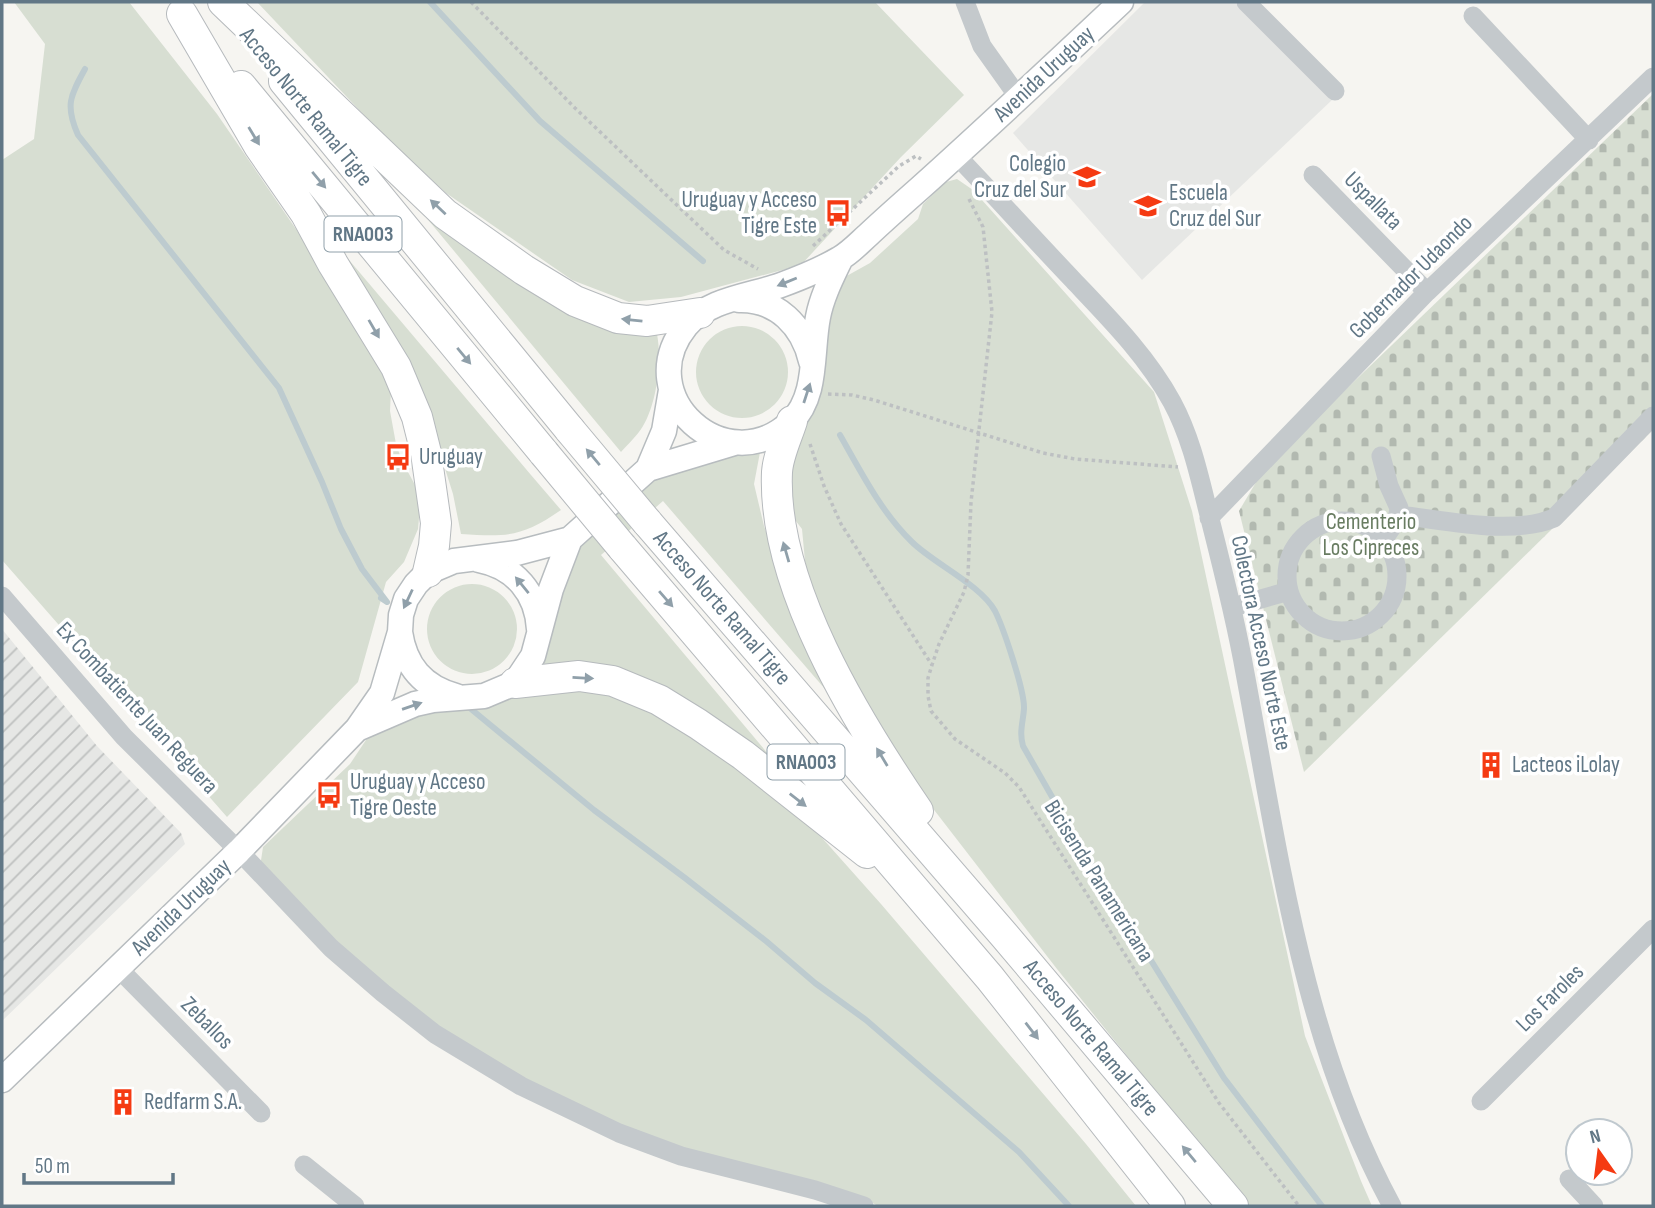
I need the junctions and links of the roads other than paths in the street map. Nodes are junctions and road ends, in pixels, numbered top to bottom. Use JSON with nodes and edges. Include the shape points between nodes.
{"nodes":[{"id":1,"x":221,"y":2,"type":"edge"},
{"id":2,"x":1121,"y":2,"type":"edge"},
{"id":3,"x":1246,"y":2,"type":"edge"},
{"id":4,"x":967,"y":3,"type":"edge"},
{"id":5,"x":177,"y":8,"type":"edge"},
{"id":6,"x":1474,"y":16,"type":"dead end"},
{"id":7,"x":1653,"y":77,"type":"edge"},
{"id":8,"x":1335,"y":91,"type":"dead end"},
{"id":9,"x":1019,"y":98,"type":"junction"},
{"id":10,"x":1589,"y":140,"type":"junction"},
{"id":11,"x":957,"y":156,"type":"junction"},
{"id":12,"x":1313,"y":176,"type":"dead end"},
{"id":13,"x":841,"y":258,"type":"junction"},
{"id":14,"x":1427,"y":292,"type":"junction"},
{"id":15,"x":730,"y":301,"type":"junction"},
{"id":16,"x":700,"y":313,"type":"junction"},
{"id":17,"x":811,"y":362,"type":"junction"},
{"id":18,"x":671,"y":390,"type":"junction"},
{"id":19,"x":801,"y":408,"type":"junction"},
{"id":20,"x":1653,"y":416,"type":"edge"},
{"id":21,"x":735,"y":443,"type":"junction"},
{"id":22,"x":1381,"y":456,"type":"dead end"},
{"id":23,"x":649,"y":469,"type":"junction"},
{"id":24,"x":1399,"y":515,"type":"junction"},
{"id":25,"x":1209,"y":518,"type":"junction"},
{"id":26,"x":570,"y":539,"type":"junction"},
{"id":27,"x":1384,"y":539,"type":"junction"},
{"id":28,"x":468,"y":559,"type":"junction"},
{"id":29,"x":428,"y":572,"type":"junction"},
{"id":30,"x":1289,"y":591,"type":"junction"},
{"id":31,"x":2,"y":596,"type":"edge"},
{"id":32,"x":1233,"y":607,"type":"junction"},
{"id":33,"x":400,"y":632,"type":"junction"},
{"id":34,"x":537,"y":644,"type":"junction"},
{"id":35,"x":515,"y":683,"type":"junction"},
{"id":36,"x":471,"y":698,"type":"junction"},
{"id":37,"x":357,"y":729,"type":"junction"},
{"id":38,"x":239,"y":851,"type":"junction"},
{"id":39,"x":1653,"y":929,"type":"edge"},
{"id":40,"x":1004,"y":935,"type":"junction"},
{"id":41,"x":118,"y":968,"type":"junction"},
{"id":42,"x":990,"y":978,"type":"junction"},
{"id":43,"x":2,"y":1080,"type":"edge"},
{"id":44,"x":1481,"y":1101,"type":"dead end"},
{"id":45,"x":261,"y":1112,"type":"dead end"},
{"id":46,"x":304,"y":1165,"type":"dead end"},
{"id":47,"x":1576,"y":1187,"type":"edge"},
{"id":48,"x":355,"y":1206,"type":"edge"},
{"id":49,"x":864,"y":1206,"type":"edge"},
{"id":50,"x":1170,"y":1206,"type":"edge"},
{"id":51,"x":1233,"y":1206,"type":"edge"},
{"id":52,"x":1392,"y":1206,"type":"edge"},
{"id":53,"x":1594,"y":1206,"type":"edge"}],
"edges":[{"from":16,"to":1,"type":"highway","one_way":true,"via":[[647,321],[618,318],[575,301],[524,270],[444,214]]},
{"from":40,"to":1,"type":"highway","name":"Acceso Norte Ramal Tigre","number":"RNA003","one_way":true,"bridge":true,"via":[[647,522]]},
{"from":2,"to":9,"type":"main road","name":"Avenida Uruguay"},
{"from":3,"to":8,"type":"street"},
{"from":4,"to":9,"type":"street","via":[[982,46]]},
{"from":5,"to":29,"type":"highway","one_way":true,"via":[[396,367],[426,453],[436,523]]},
{"from":5,"to":42,"type":"highway","name":"Acceso Norte Ramal Tigre","number":"RNA003","one_way":true,"bridge":true,"via":[[622,547]]},
{"from":6,"to":10,"type":"street"},
{"from":7,"to":10,"type":"street","name":"Gobernador Udaondo"},
{"from":9,"to":11,"type":"main road","name":"Avenida Uruguay"},
{"from":10,"to":14,"type":"street","name":"Gobernador Udaondo"},
{"from":11,"to":13,"type":"main road","name":"Avenida Uruguay"},
{"from":11,"to":25,"type":"street","name":"Colectora Acceso Norte Este","via":[[1143,358],[1173,404],[1186,435]]},
{"from":12,"to":14,"type":"street","name":"Uspallata"},
{"from":13,"to":15,"type":"main road","name":"Avenida Uruguay","one_way":true},
{"from":13,"to":17,"type":"main road","name":"Avenida Uruguay","via":[[825,291]]},
{"from":14,"to":25,"type":"street","name":"Gobernador Udaondo"},
{"from":15,"to":16,"type":"main road","name":"Avenida Uruguay"},
{"from":15,"to":17,"type":"main road","name":"Avenida Uruguay","via":[[747,300],[777,310],[800,332]]},
{"from":16,"to":18,"type":"main road","name":"Avenida Uruguay","via":[[673,347]]},
{"from":19,"to":17,"type":"main road","name":"Avenida Uruguay","one_way":true,"via":[[812,378]]},
{"from":18,"to":21,"type":"main road","via":[[676,404],[695,426]]},
{"from":18,"to":23,"type":"main road","name":"Avenida Uruguay","via":[[664,431]]},
{"from":19,"to":21,"type":"main road","name":"Avenida Uruguay","via":[[766,438]]},
{"from":40,"to":19,"type":"highway","one_way":true,"via":[[884,761],[843,690],[797,589],[780,530],[777,468]]},
{"from":20,"to":24,"type":"street","via":[[1554,519],[1500,527]]},
{"from":21,"to":23,"type":"main road","name":"Avenida Uruguay"},
{"from":22,"to":24,"type":"street"},
{"from":23,"to":26,"type":"main road","name":"Avenida Uruguay"},
{"from":24,"to":27,"type":"street"},
{"from":25,"to":32,"type":"street","name":"Colectora Acceso Norte Este"},
{"from":26,"to":28,"type":"main road","name":"Avenida Uruguay","via":[[517,553]]},
{"from":26,"to":34,"type":"main road","name":"Avenida Uruguay"},
{"from":27,"to":30,"type":"street","via":[[1352,522],[1316,528],[1291,554]]},
{"from":27,"to":30,"type":"street","via":[[1398,576],[1384,612],[1369,624],[1350,631],[1330,630],[1297,609]]},
{"from":28,"to":29,"type":"main road","name":"Avenida Uruguay"},
{"from":34,"to":28,"type":"main road","name":"Avenida Uruguay","one_way":true,"via":[[538,616],[519,579],[495,564]]},
{"from":29,"to":33,"type":"main road","name":"Avenida Uruguay","one_way":true,"via":[[406,598]]},
{"from":30,"to":32,"type":"street"},
{"from":31,"to":38,"type":"street","name":"Ex Combatiente Juan Reguera","via":[[124,737]]},
{"from":32,"to":52,"type":"street","name":"Colectora Acceso Norte Este","via":[[1285,887],[1322,1041],[1344,1103]]},
{"from":33,"to":36,"type":"main road","name":"Avenida Uruguay","via":[[416,674],[441,692]]},
{"from":33,"to":37,"type":"main road","name":"Avenida Uruguay","via":[[382,693]]},
{"from":34,"to":35,"type":"main road","name":"Avenida Uruguay"},
{"from":35,"to":36,"type":"main road","name":"Avenida Uruguay"},
{"from":35,"to":42,"type":"highway","one_way":true,"via":[[579,676],[613,681],[698,723],[881,865]]},
{"from":37,"to":36,"type":"main road","name":"Avenida Uruguay","one_way":true,"via":[[415,704]]},
{"from":37,"to":38,"type":"main road","name":"Avenida Uruguay"},
{"from":38,"to":41,"type":"main road","name":"Avenida Uruguay"},
{"from":38,"to":49,"type":"street","name":"Ex Combatiente Juan Reguera","via":[[331,948],[383,993],[435,1034],[521,1086],[619,1133],[681,1156]]},
{"from":39,"to":44,"type":"street","name":"Los Faroles"},
{"from":51,"to":40,"type":"highway","name":"Acceso Norte Ramal Tigre","number":"RNA003","one_way":true},
{"from":41,"to":43,"type":"main road","name":"Avenida Uruguay"},
{"from":41,"to":45,"type":"street","name":"Zeballos"},
{"from":42,"to":50,"type":"highway","name":"Acceso Norte Ramal Tigre","number":"RNA003","one_way":true},
{"from":46,"to":48,"type":"street"},
{"from":47,"to":53,"type":"street"}]}
